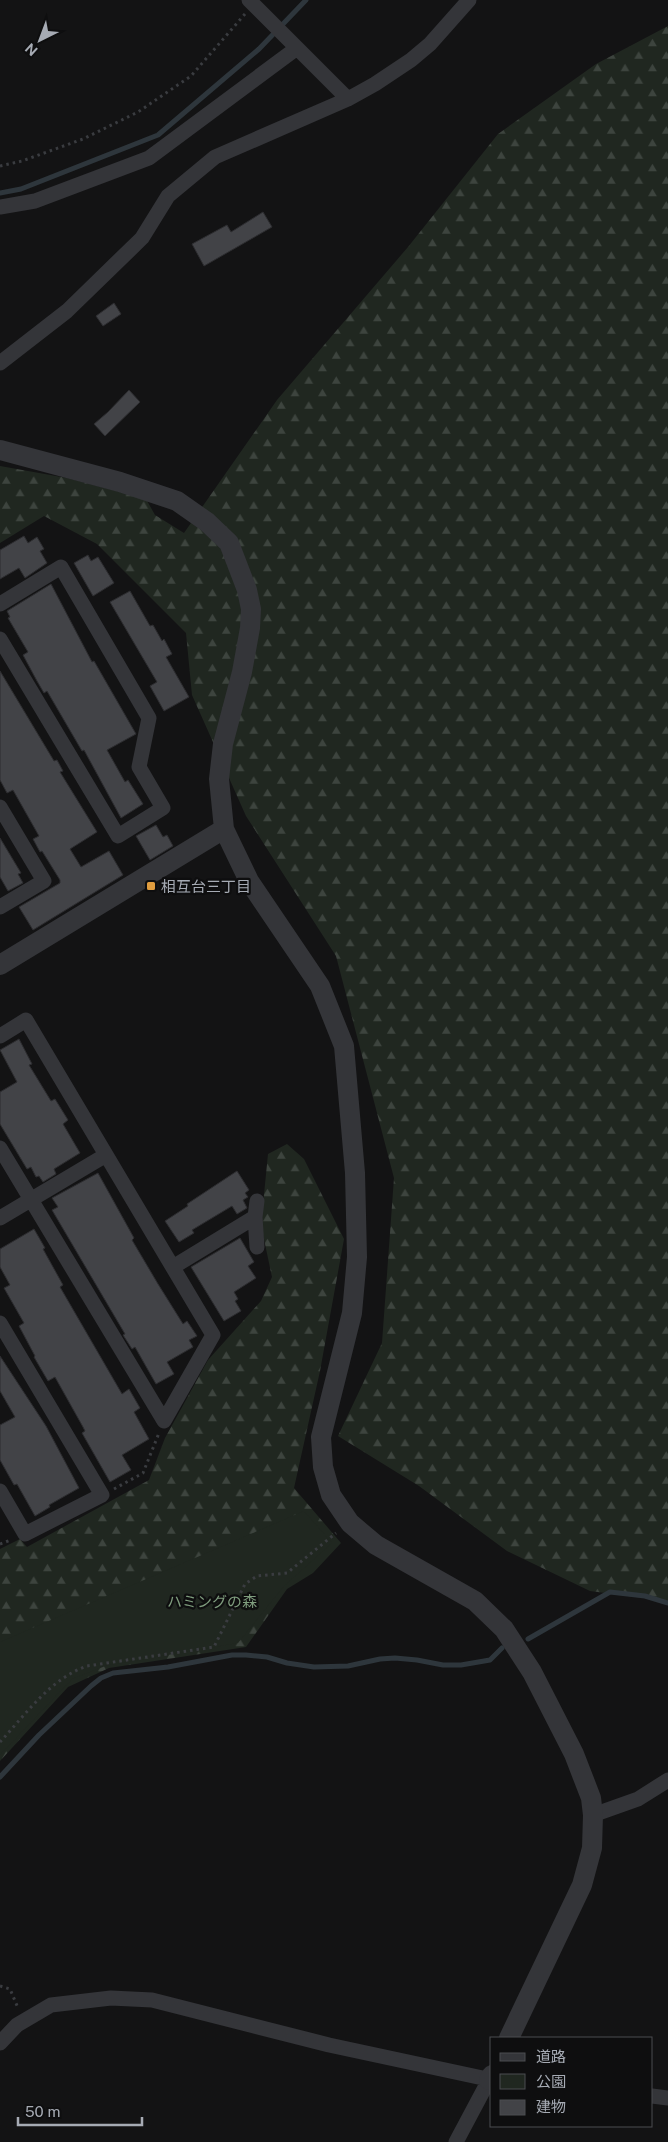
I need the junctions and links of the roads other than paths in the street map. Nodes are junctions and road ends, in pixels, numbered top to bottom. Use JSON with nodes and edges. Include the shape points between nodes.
{"nodes":[{"id":1,"x":470,"y":0,"type":"edge"},
{"id":2,"x":256,"y":6,"type":"edge"},
{"id":3,"x":294,"y":45,"type":"junction"},
{"id":4,"x":348,"y":99,"type":"junction"},
{"id":5,"x":0,"y":207,"type":"edge"},
{"id":6,"x":0,"y":363,"type":"edge"},
{"id":7,"x":0,"y":450,"type":"edge"},
{"id":8,"x":0,"y":604,"type":"edge"},
{"id":9,"x":0,"y":639,"type":"edge"},
{"id":10,"x":0,"y":807,"type":"edge"},
{"id":11,"x":224,"y":829,"type":"junction"},
{"id":12,"x":0,"y":907,"type":"edge"},
{"id":13,"x":0,"y":965,"type":"edge"},
{"id":14,"x":0,"y":1036,"type":"edge"},
{"id":15,"x":0,"y":1148,"type":"edge"},
{"id":16,"x":106,"y":1155,"type":"junction"},
{"id":17,"x":30,"y":1199,"type":"junction"},
{"id":18,"x":257,"y":1201,"type":"dead end"},
{"id":19,"x":255,"y":1216,"type":"junction"},
{"id":20,"x":0,"y":1218,"type":"edge"},
{"id":21,"x":257,"y":1246,"type":"dead end"},
{"id":22,"x":174,"y":1267,"type":"junction"},
{"id":23,"x":0,"y":1323,"type":"edge"},
{"id":24,"x":0,"y":1491,"type":"edge"},
{"id":25,"x":668,"y":1780,"type":"edge"},
{"id":26,"x":593,"y":1815,"type":"junction"},
{"id":27,"x":509,"y":2037,"type":"edge"},
{"id":28,"x":0,"y":2043,"type":"edge"},
{"id":29,"x":490,"y":2078,"type":"edge"},
{"id":30,"x":490,"y":2080,"type":"edge"},
{"id":31,"x":653,"y":2096,"type":"edge"},
{"id":32,"x":668,"y":2098,"type":"edge"},
{"id":33,"x":456,"y":2142,"type":"edge"}],
"edges":[{"from":1,"to":4,"type":"street","via":[[411,60]]},
{"from":2,"to":3,"type":"street"},
{"from":3,"to":4,"type":"street"},
{"from":3,"to":5,"type":"street","via":[[149,158],[35,201]]},
{"from":4,"to":6,"type":"street","via":[[216,157],[168,196],[142,238],[67,311]]},
{"from":7,"to":11,"type":"street","via":[[120,482],[176,501],[207,522],[229,543],[251,608],[245,655],[223,744],[219,779]]},
{"from":8,"to":9,"type":"street","via":[[61,568],[149,718],[139,767],[163,808],[118,836]]},
{"from":10,"to":12,"type":"street","via":[[44,880]]},
{"from":11,"to":13,"type":"street"},
{"from":11,"to":26,"type":"street","via":[[249,881],[320,986],[344,1046],[355,1173],[357,1257],[352,1313],[321,1437],[323,1467],[331,1495],[350,1523],[376,1545],[476,1601],[504,1629],[532,1672],[574,1754],[591,1798]]},
{"from":14,"to":16,"type":"street","via":[[26,1020]]},
{"from":15,"to":17,"type":"street"},
{"from":16,"to":17,"type":"street"},
{"from":16,"to":22,"type":"street"},
{"from":17,"to":20,"type":"street"},
{"from":17,"to":22,"type":"street","via":[[164,1421],[213,1334]]},
{"from":18,"to":19,"type":"street"},
{"from":19,"to":21,"type":"street"},
{"from":19,"to":22,"type":"street"},
{"from":23,"to":24,"type":"street","via":[[102,1495],[25,1534]]},
{"from":25,"to":26,"type":"street","via":[[638,1799]]},
{"from":26,"to":27,"type":"street","via":[[592,1848],[582,1885]]},
{"from":28,"to":29,"type":"street","via":[[19,2024],[50,2005],[110,1998],[152,2000],[329,2045]]},
{"from":30,"to":33,"type":"street"},
{"from":31,"to":32,"type":"street"}]}
